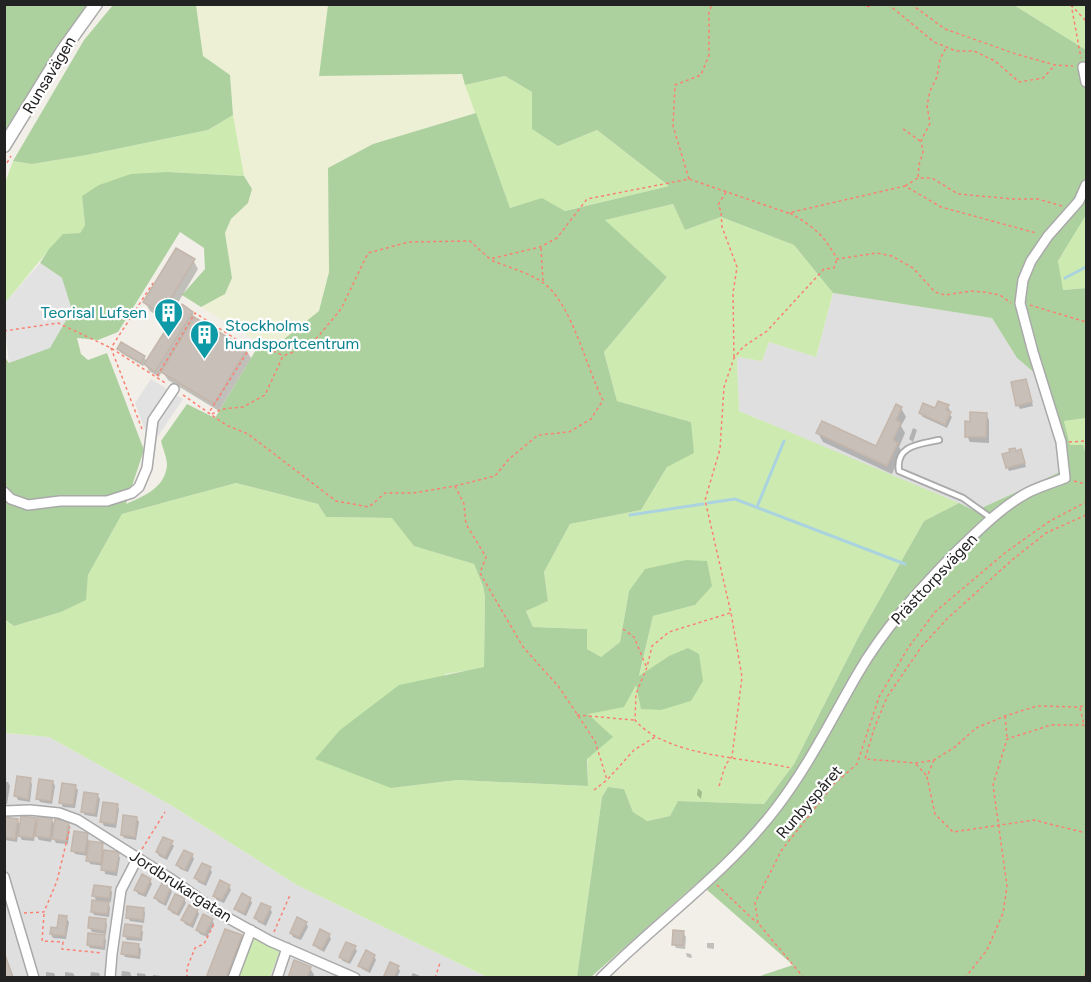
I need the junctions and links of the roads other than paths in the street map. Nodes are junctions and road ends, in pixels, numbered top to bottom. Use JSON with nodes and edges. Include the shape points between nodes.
{"nodes":[{"id":1,"x":96,"y":4,"type":"edge"},
{"id":2,"x":1083,"y":67,"type":"road end"},
{"id":3,"x":1086,"y":82,"type":"edge"},
{"id":4,"x":4,"y":146,"type":"edge"},
{"id":5,"x":1086,"y":185,"type":"edge"},
{"id":6,"x":174,"y":389,"type":"road end"},
{"id":7,"x":939,"y":440,"type":"dead end"},
{"id":8,"x":4,"y":492,"type":"edge"},
{"id":9,"x":991,"y":518,"type":"junction"},
{"id":10,"x":4,"y":812,"type":"edge"},
{"id":11,"x":138,"y":856,"type":"junction"},
{"id":12,"x":4,"y":877,"type":"edge"},
{"id":13,"x":251,"y":930,"type":"junction"},
{"id":14,"x":287,"y":948,"type":"junction"},
{"id":15,"x":34,"y":978,"type":"edge"},
{"id":16,"x":110,"y":978,"type":"edge"},
{"id":17,"x":233,"y":978,"type":"edge"},
{"id":18,"x":277,"y":978,"type":"edge"},
{"id":19,"x":355,"y":978,"type":"edge"},
{"id":20,"x":601,"y":978,"type":"edge"}],
"edges":[{"from":1,"to":4,"type":"street","name":"Runsavägen"},
{"from":2,"to":3,"type":"street"},
{"from":5,"to":9,"type":"street","name":"Prästtorpsvägen","via":[[1079,201],[1030,261],[1020,303],[1061,442],[1065,478],[1027,493]]},
{"from":6,"to":8,"type":"street","via":[[153,420],[147,468],[132,493],[107,501],[28,505]]},
{"from":7,"to":9,"type":"lane","via":[[904,450],[898,462],[899,471],[963,498]]},
{"from":9,"to":20,"type":"street","name":"Prästtorpsvägen","via":[[896,616],[858,673],[822,741],[776,809],[711,880]]},
{"from":10,"to":11,"type":"street","name":"Jordbrukargatan","via":[[59,813]]},
{"from":11,"to":13,"type":"street","name":"Jordbrukargatan","via":[[219,913]]},
{"from":11,"to":16,"type":"street","via":[[120,890]]},
{"from":12,"to":15,"type":"street"},
{"from":13,"to":14,"type":"street","name":"Jordbrukargatan"},
{"from":13,"to":17,"type":"street"},
{"from":14,"to":18,"type":"street"},
{"from":14,"to":19,"type":"street","name":"Jordbrukargatan"}]}
